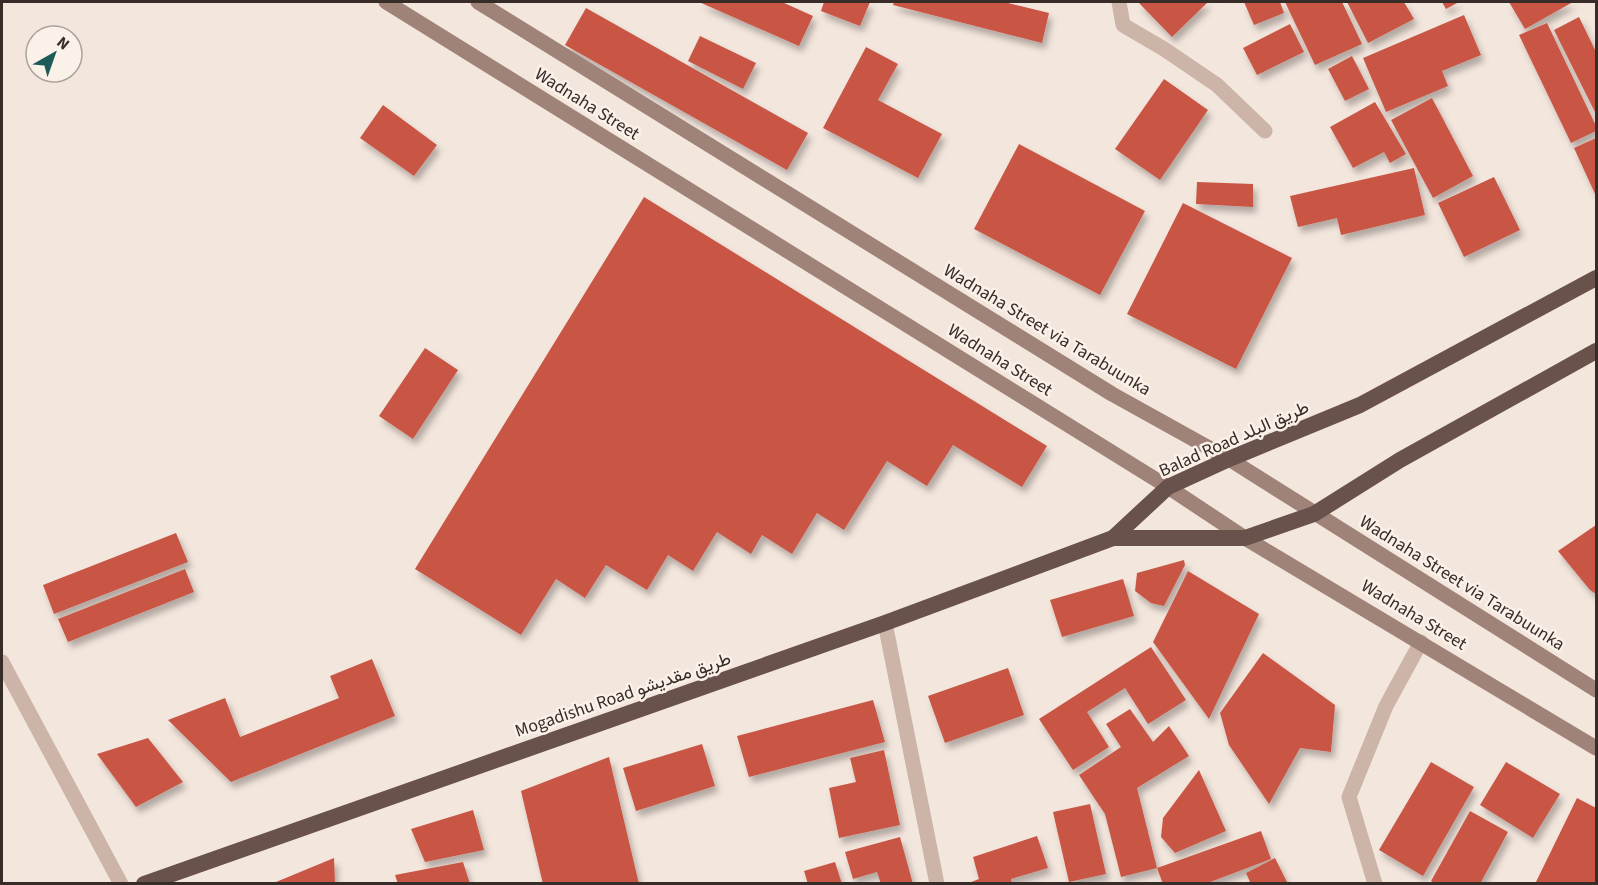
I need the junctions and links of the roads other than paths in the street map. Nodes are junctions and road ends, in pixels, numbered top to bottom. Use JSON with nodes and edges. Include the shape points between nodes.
{"nodes":[{"id":1,"x":386,"y":2,"type":"edge"},
{"id":2,"x":478,"y":2,"type":"edge"},
{"id":3,"x":1119,"y":2,"type":"edge"},
{"id":4,"x":1265,"y":131,"type":"dead end"},
{"id":5,"x":1596,"y":278,"type":"edge"},
{"id":6,"x":1596,"y":351,"type":"edge"},
{"id":7,"x":1229,"y":459,"type":"junction"},
{"id":8,"x":1168,"y":487,"type":"junction"},
{"id":9,"x":1314,"y":514,"type":"junction"},
{"id":10,"x":1113,"y":538,"type":"junction"},
{"id":11,"x":1245,"y":538,"type":"junction"},
{"id":12,"x":885,"y":623,"type":"junction"},
{"id":13,"x":1421,"y":642,"type":"junction"},
{"id":14,"x":2,"y":662,"type":"edge"},
{"id":15,"x":1596,"y":690,"type":"edge"},
{"id":16,"x":1596,"y":748,"type":"edge"},
{"id":17,"x":121,"y":884,"type":"edge"},
{"id":18,"x":144,"y":884,"type":"edge"},
{"id":19,"x":937,"y":884,"type":"edge"},
{"id":20,"x":1375,"y":884,"type":"edge"}],
"edges":[{"from":1,"to":8,"type":"main road","name":"Wadnaha Street"},
{"from":2,"to":7,"type":"main road","name":"Wadnaha Street via Tarabuunka","via":[[1112,394]]},
{"from":3,"to":4,"type":"street","via":[[1123,25],[1217,85]]},
{"from":5,"to":7,"type":"highway","name":"Balad Road طريق البلد","via":[[1360,405]]},
{"from":6,"to":9,"type":"highway","via":[[1400,460]]},
{"from":7,"to":8,"type":"highway","name":"Balad Road طريق البلد"},
{"from":7,"to":9,"type":"main road","name":"Wadnaha Street via Tarabuunka"},
{"from":8,"to":10,"type":"highway","name":"Balad Road طريق البلد"},
{"from":8,"to":11,"type":"main road","name":"Wadnaha Street"},
{"from":9,"to":11,"type":"highway"},
{"from":9,"to":15,"type":"main road","name":"Wadnaha Street via Tarabuunka"},
{"from":10,"to":11,"type":"highway"},
{"from":10,"to":12,"type":"highway","name":"Mogadishu Road طريق مقديشو"},
{"from":11,"to":13,"type":"main road","name":"Wadnaha Street"},
{"from":12,"to":18,"type":"highway","name":"Mogadishu Road طريق مقديشو"},
{"from":12,"to":19,"type":"street"},
{"from":13,"to":16,"type":"main road","name":"Wadnaha Street"},
{"from":13,"to":20,"type":"street","via":[[1386,706],[1349,797]]},
{"from":14,"to":17,"type":"street"}]}
